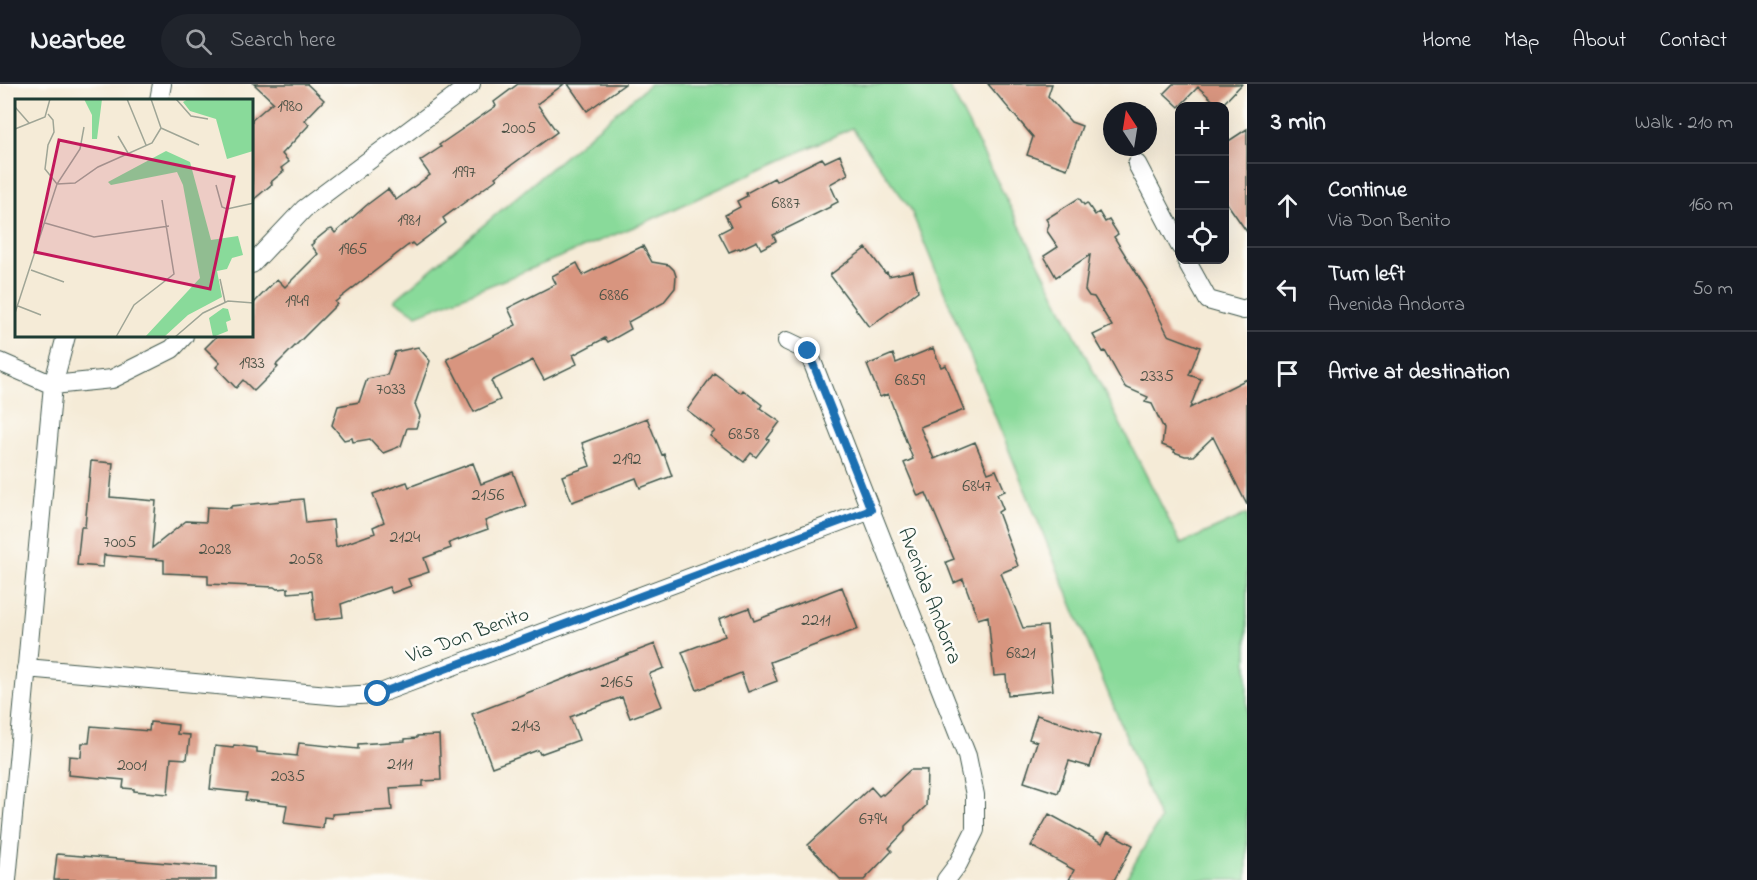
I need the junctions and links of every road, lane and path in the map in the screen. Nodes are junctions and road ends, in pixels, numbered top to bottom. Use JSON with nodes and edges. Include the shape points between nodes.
{"nodes":[{"id":1,"x":162,"y":84,"type":"edge"},
{"id":2,"x":471,"y":84,"type":"edge"},
{"id":3,"x":159,"y":99,"type":"edge"},
{"id":4,"x":1137,"y":164,"type":"dead end"},
{"id":5,"x":1175,"y":238,"type":"edge"},
{"id":6,"x":254,"y":262,"type":"edge"},
{"id":7,"x":1188,"y":264,"type":"edge"},
{"id":8,"x":1247,"y":308,"type":"edge"},
{"id":9,"x":65,"y":338,"type":"edge"},
{"id":10,"x":182,"y":338,"type":"edge"},
{"id":11,"x":787,"y":341,"type":"dead end"},
{"id":12,"x":0,"y":363,"type":"edge"},
{"id":13,"x":53,"y":385,"type":"junction"},
{"id":14,"x":871,"y":510,"type":"junction"},
{"id":15,"x":26,"y":668,"type":"junction"},
{"id":16,"x":7,"y":880,"type":"edge"},
{"id":17,"x":946,"y":880,"type":"edge"}],
"edges":[{"from":1,"to":3,"type":"street"},
{"from":2,"to":6,"type":"street","via":[[304,209]]},
{"from":4,"to":5,"type":"street"},
{"from":7,"to":8,"type":"street","via":[[1208,300]]},
{"from":9,"to":13,"type":"street"},
{"from":10,"to":13,"type":"street","via":[[172,349],[112,379]]},
{"from":11,"to":14,"type":"street","name":"Avenida Andorra","via":[[808,351]]},
{"from":12,"to":13,"type":"street"},
{"from":13,"to":15,"type":"street"},
{"from":14,"to":15,"type":"street","name":"Via Don Benito","via":[[378,694],[340,696]]},
{"from":14,"to":17,"type":"street","name":"Avenida Andorra","via":[[967,756],[975,795],[975,830]]},
{"from":15,"to":16,"type":"street"}]}
